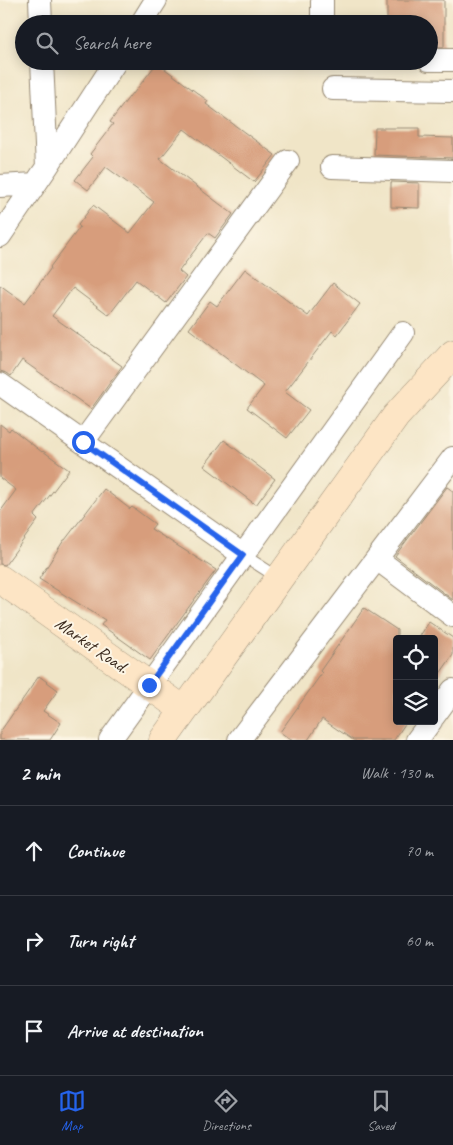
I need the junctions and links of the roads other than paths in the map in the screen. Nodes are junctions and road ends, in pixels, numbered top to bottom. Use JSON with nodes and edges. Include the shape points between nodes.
{"nodes":[{"id":1,"x":40,"y":0,"type":"edge"},
{"id":2,"x":156,"y":0,"type":"edge"},
{"id":3,"x":322,"y":0,"type":"edge"},
{"id":4,"x":40,"y":15,"type":"edge"},
{"id":5,"x":147,"y":15,"type":"edge"},
{"id":6,"x":322,"y":15,"type":"edge"},
{"id":7,"x":438,"y":60,"type":"edge"},
{"id":8,"x":453,"y":60,"type":"edge"},
{"id":9,"x":42,"y":70,"type":"edge"},
{"id":10,"x":110,"y":70,"type":"edge"},
{"id":11,"x":333,"y":89,"type":"dead end"},
{"id":12,"x":453,"y":90,"type":"edge"},
{"id":13,"x":288,"y":161,"type":"dead end"},
{"id":14,"x":332,"y":167,"type":"dead end"},
{"id":15,"x":453,"y":171,"type":"edge"},
{"id":16,"x":41,"y":176,"type":"junction"},
{"id":17,"x":0,"y":186,"type":"edge"},
{"id":18,"x":0,"y":236,"type":"edge"},
{"id":19,"x":403,"y":333,"type":"dead end"},
{"id":20,"x":453,"y":354,"type":"edge"},
{"id":21,"x":0,"y":384,"type":"edge"},
{"id":22,"x":83,"y":442,"type":"junction"},
{"id":23,"x":452,"y":460,"type":"edge"},
{"id":24,"x":243,"y":555,"type":"junction"},
{"id":25,"x":377,"y":559,"type":"junction"},
{"id":26,"x":279,"y":578,"type":"junction"},
{"id":27,"x":0,"y":580,"type":"edge"},
{"id":28,"x":453,"y":616,"type":"edge"},
{"id":29,"x":149,"y":685,"type":"junction"},
{"id":30,"x":453,"y":690,"type":"edge"},
{"id":31,"x":184,"y":710,"type":"junction"},
{"id":32,"x":438,"y":711,"type":"edge"},
{"id":33,"x":428,"y":725,"type":"edge"},
{"id":34,"x":110,"y":740,"type":"edge"},
{"id":35,"x":163,"y":740,"type":"edge"},
{"id":36,"x":239,"y":740,"type":"edge"},
{"id":37,"x":417,"y":740,"type":"edge"}],
"edges":[{"from":1,"to":4,"type":"street"},
{"from":2,"to":5,"type":"street"},
{"from":3,"to":6,"type":"street"},
{"from":7,"to":8,"type":"street"},
{"from":9,"to":16,"type":"street"},
{"from":10,"to":16,"type":"street"},
{"from":11,"to":12,"type":"street"},
{"from":13,"to":22,"type":"street"},
{"from":14,"to":15,"type":"street"},
{"from":16,"to":17,"type":"street"},
{"from":16,"to":18,"type":"street"},
{"from":19,"to":24,"type":"street"},
{"from":20,"to":26,"type":"street","via":[[396,416]]},
{"from":21,"to":22,"type":"street"},
{"from":22,"to":24,"type":"street"},
{"from":23,"to":25,"type":"street"},
{"from":24,"to":26,"type":"lane"},
{"from":24,"to":29,"type":"street"},
{"from":25,"to":28,"type":"street"},
{"from":25,"to":36,"type":"street"},
{"from":26,"to":31,"type":"street"},
{"from":27,"to":29,"type":"street","name":"Market Road."},
{"from":29,"to":31,"type":"street","name":"Market Road."},
{"from":29,"to":34,"type":"street"},
{"from":30,"to":32,"type":"street"},
{"from":31,"to":35,"type":"street"},
{"from":33,"to":37,"type":"street"}]}
